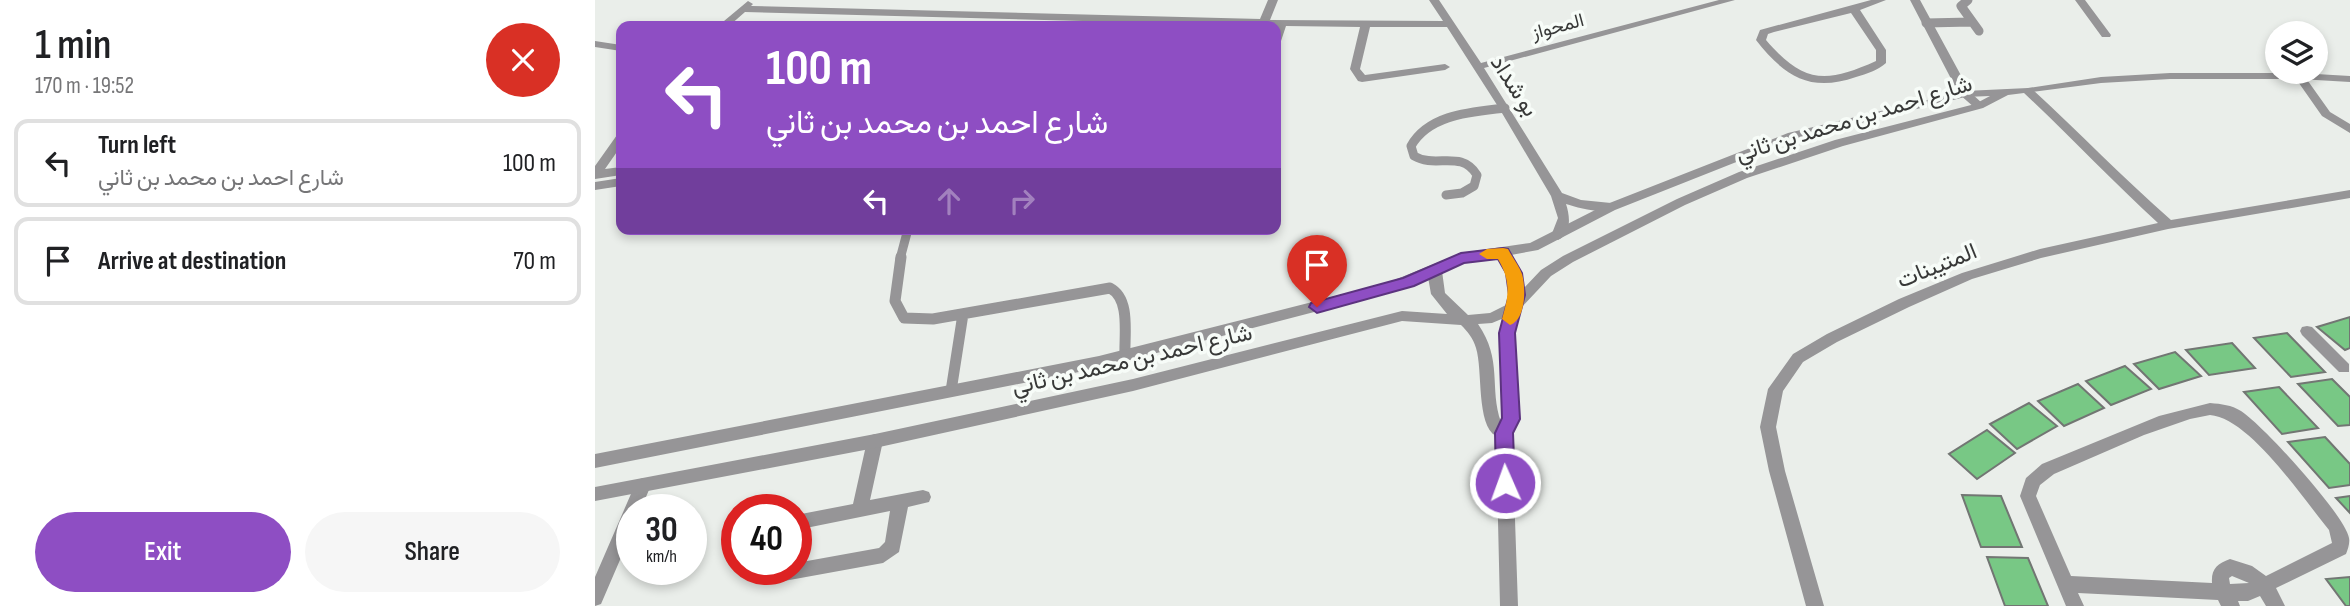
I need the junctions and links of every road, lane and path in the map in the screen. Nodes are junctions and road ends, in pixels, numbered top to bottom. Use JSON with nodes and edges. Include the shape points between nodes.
{"nodes":[{"id":1,"x":753,"y":0,"type":"edge"},
{"id":2,"x":1273,"y":0,"type":"edge"},
{"id":3,"x":1434,"y":0,"type":"edge"},
{"id":4,"x":1730,"y":0,"type":"edge"},
{"id":5,"x":1881,"y":0,"type":"edge"},
{"id":6,"x":1915,"y":0,"type":"edge"},
{"id":7,"x":1968,"y":0,"type":"edge"},
{"id":8,"x":2080,"y":0,"type":"edge"},
{"id":9,"x":1698,"y":4,"type":"edge"},
{"id":10,"x":742,"y":9,"type":"junction"},
{"id":11,"x":1854,"y":9,"type":"junction"},
{"id":12,"x":729,"y":21,"type":"edge"},
{"id":13,"x":1100,"y":21,"type":"edge"},
{"id":14,"x":1264,"y":21,"type":"edge"},
{"id":15,"x":1971,"y":22,"type":"junction"},
{"id":16,"x":1926,"y":23,"type":"junction"},
{"id":17,"x":1281,"y":24,"type":"edge"},
{"id":18,"x":1366,"y":24,"type":"junction"},
{"id":19,"x":1449,"y":24,"type":"junction"},
{"id":20,"x":1979,"y":31,"type":"dead end"},
{"id":21,"x":2106,"y":35,"type":"dead end"},
{"id":22,"x":595,"y":44,"type":"edge"},
{"id":23,"x":616,"y":47,"type":"edge"},
{"id":24,"x":1477,"y":67,"type":"junction"},
{"id":25,"x":1445,"y":68,"type":"dead end"},
{"id":26,"x":2265,"y":76,"type":"edge"},
{"id":27,"x":2328,"y":78,"type":"edge"},
{"id":28,"x":2350,"y":79,"type":"edge"},
{"id":29,"x":2305,"y":84,"type":"edge"},
{"id":30,"x":2028,"y":91,"type":"junction"},
{"id":31,"x":2007,"y":92,"type":"junction"},
{"id":32,"x":1965,"y":94,"type":"junction"},
{"id":33,"x":1979,"y":106,"type":"junction"},
{"id":34,"x":1505,"y":108,"type":"junction"},
{"id":35,"x":2350,"y":129,"type":"edge"},
{"id":36,"x":616,"y":145,"type":"edge"},
{"id":37,"x":616,"y":172,"type":"edge"},
{"id":38,"x":595,"y":175,"type":"edge"},
{"id":39,"x":616,"y":183,"type":"edge"},
{"id":40,"x":595,"y":186,"type":"edge"},
{"id":41,"x":2350,"y":194,"type":"edge"},
{"id":42,"x":1446,"y":195,"type":"dead end"},
{"id":43,"x":1557,"y":195,"type":"junction"},
{"id":44,"x":1611,"y":207,"type":"junction"},
{"id":45,"x":2168,"y":225,"type":"junction"},
{"id":46,"x":907,"y":235,"type":"edge"},
{"id":47,"x":1558,"y":236,"type":"junction"},
{"id":48,"x":1503,"y":253,"type":"junction"},
{"id":49,"x":1435,"y":270,"type":"junction"},
{"id":50,"x":1515,"y":306,"type":"junction"},
{"id":51,"x":963,"y":314,"type":"junction"},
{"id":52,"x":1465,"y":320,"type":"junction"},
{"id":53,"x":2307,"y":331,"type":"dead end"},
{"id":54,"x":1125,"y":356,"type":"junction"},
{"id":55,"x":2348,"y":369,"type":"edge"},
{"id":56,"x":951,"y":391,"type":"junction"},
{"id":57,"x":1504,"y":433,"type":"junction"},
{"id":58,"x":875,"y":440,"type":"junction"},
{"id":59,"x":595,"y":461,"type":"edge"},
{"id":60,"x":643,"y":485,"type":"junction"},
{"id":61,"x":595,"y":494,"type":"edge"},
{"id":62,"x":639,"y":494,"type":"edge"},
{"id":63,"x":923,"y":497,"type":"dead end"},
{"id":64,"x":900,"y":502,"type":"junction"},
{"id":65,"x":860,"y":510,"type":"junction"},
{"id":66,"x":812,"y":520,"type":"edge"},
{"id":67,"x":616,"y":549,"type":"edge"},
{"id":68,"x":812,"y":568,"type":"edge"},
{"id":69,"x":2263,"y":583,"type":"junction"},
{"id":70,"x":2066,"y":584,"type":"junction"},
{"id":71,"x":595,"y":598,"type":"edge"},
{"id":72,"x":2227,"y":598,"type":"edge"},
{"id":73,"x":1509,"y":606,"type":"edge"},
{"id":74,"x":1815,"y":606,"type":"edge"},
{"id":75,"x":2075,"y":606,"type":"edge"},
{"id":76,"x":2276,"y":606,"type":"edge"}],
"edges":[{"from":1,"to":10,"type":"street"},
{"from":2,"to":14,"type":"street"},
{"from":3,"to":19,"type":"street","name":"بو شداد"},
{"from":4,"to":9,"type":"street","name":"المحواز"},
{"from":5,"to":11,"type":"street"},
{"from":6,"to":16,"type":"street"},
{"from":7,"to":15,"type":"lane","via":[[1961,6]]},
{"from":8,"to":21,"type":"street"},
{"from":9,"to":24,"type":"street","name":"المحواز"},
{"from":10,"to":12,"type":"street"},
{"from":10,"to":13,"type":"street","via":[[1002,10]]},
{"from":11,"to":11,"type":"street","via":[[1770,30],[1761,40],[1799,77],[1830,82],[1881,63],[1883,57]]},
{"from":15,"to":16,"type":"lane"},
{"from":15,"to":20,"type":"lane"},
{"from":16,"to":32,"type":"street"},
{"from":17,"to":18,"type":"street"},
{"from":18,"to":19,"type":"street"},
{"from":18,"to":25,"type":"street","via":[[1355,69],[1362,79]]},
{"from":19,"to":24,"type":"street","name":"بو شداد"},
{"from":22,"to":23,"type":"street"},
{"from":24,"to":34,"type":"street","name":"بو شداد"},
{"from":26,"to":30,"type":"street","name":"شارع احمد بن محمد بن ثاني","via":[[2101,80]]},
{"from":27,"to":28,"type":"street","name":"شارع احمد بن محمد بن ثاني"},
{"from":29,"to":35,"type":"street","via":[[2326,114]]},
{"from":30,"to":31,"type":"street","name":"شارع احمد بن محمد بن ثاني"},
{"from":30,"to":45,"type":"street"},
{"from":31,"to":32,"type":"street","name":"شارع احمد بن محمد بن ثاني"},
{"from":31,"to":33,"type":"street","name":"شارع احمد بن محمد بن ثاني"},
{"from":32,"to":33,"type":"street"},
{"from":32,"to":44,"type":"street","name":"شارع احمد بن محمد بن ثاني","via":[[1788,137]]},
{"from":33,"to":50,"type":"street","name":"شارع احمد بن محمد بن ثاني","via":[[1742,175],[1568,259],[1546,273]]},
{"from":34,"to":42,"type":"lane","via":[[1429,125],[1416,135],[1411,146],[1414,156],[1464,160],[1478,175],[1474,186]]},
{"from":34,"to":43,"type":"street","name":"بو شداد"},
{"from":36,"to":38,"type":"street"},
{"from":37,"to":38,"type":"street"},
{"from":39,"to":40,"type":"street"},
{"from":41,"to":45,"type":"street","name":"المتيبنات"},
{"from":43,"to":44,"type":"street","via":[[1580,204]]},
{"from":43,"to":47,"type":"street","name":"بو شداد","via":[[1564,218]]},
{"from":44,"to":47,"type":"street","name":"شارع احمد بن محمد بن ثاني"},
{"from":45,"to":74,"type":"street","name":"المتيبنات","via":[[1967,276],[1798,358],[1776,389],[1768,427]]},
{"from":46,"to":51,"type":"lane","via":[[894,292],[895,309],[913,320]]},
{"from":47,"to":48,"type":"street","name":"شارع احمد بن محمد بن ثاني"},
{"from":48,"to":49,"type":"street","name":"شارع احمد بن محمد بن ثاني","via":[[1461,258]]},
{"from":48,"to":50,"type":"street","via":[[1517,284]]},
{"from":49,"to":52,"type":"street","via":[[1438,294],[1448,309]]},
{"from":49,"to":54,"type":"street","name":"شارع احمد بن محمد بن ثاني","via":[[1391,287]]},
{"from":50,"to":52,"type":"street","name":"شارع احمد بن محمد بن ثاني","via":[[1492,318]]},
{"from":50,"to":57,"type":"street","via":[[1507,333],[1511,419]]},
{"from":51,"to":54,"type":"lane","via":[[1114,289],[1123,303]]},
{"from":51,"to":56,"type":"lane"},
{"from":52,"to":57,"type":"street","via":[[1482,343],[1492,419]]},
{"from":52,"to":58,"type":"street","name":"شارع احمد بن محمد بن ثاني","via":[[1415,315],[1389,318],[1133,385]]},
{"from":53,"to":55,"type":"street"},
{"from":54,"to":56,"type":"street","name":"شارع احمد بن محمد بن ثاني"},
{"from":56,"to":59,"type":"street","name":"شارع احمد بن محمد بن ثاني"},
{"from":57,"to":73,"type":"street"},
{"from":58,"to":60,"type":"street","name":"شارع احمد بن محمد بن ثاني"},
{"from":58,"to":65,"type":"street"},
{"from":60,"to":61,"type":"street","name":"شارع احمد بن محمد بن ثاني"},
{"from":60,"to":62,"type":"street"},
{"from":63,"to":64,"type":"street"},
{"from":64,"to":65,"type":"street"},
{"from":64,"to":68,"type":"street","via":[[893,546],[883,555]]},
{"from":65,"to":66,"type":"street"},
{"from":67,"to":71,"type":"street"},
{"from":69,"to":70,"type":"street","via":[[2340,548],[2341,539],[2336,526],[2253,429],[2238,416],[2213,407],[2183,413],[2034,478],[2028,496]]},
{"from":69,"to":72,"type":"street","via":[[2254,592]]},
{"from":69,"to":72,"type":"street","via":[[2247,571],[2230,568],[2220,574]]},
{"from":69,"to":76,"type":"street"},
{"from":70,"to":72,"type":"street"},
{"from":70,"to":75,"type":"street"}]}
